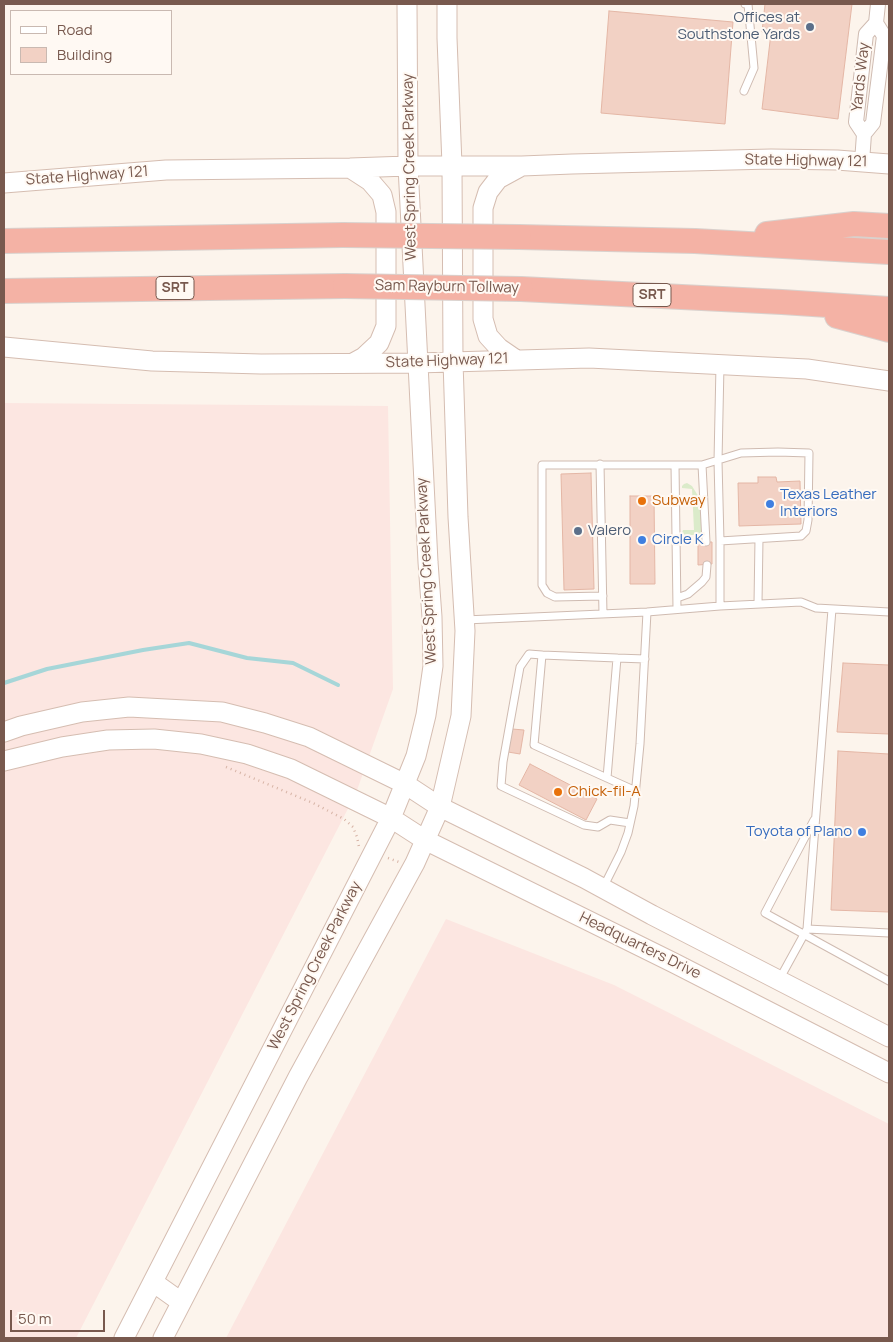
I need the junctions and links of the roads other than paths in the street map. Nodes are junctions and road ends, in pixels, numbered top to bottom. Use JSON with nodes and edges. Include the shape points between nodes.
{"nodes":[{"id":1,"x":407,"y":4,"type":"edge"},
{"id":2,"x":447,"y":4,"type":"edge"},
{"id":3,"x":747,"y":4,"type":"edge"},
{"id":4,"x":878,"y":4,"type":"edge"},
{"id":5,"x":744,"y":91,"type":"dead end"},
{"id":6,"x":862,"y":162,"type":"junction"},
{"id":7,"x":889,"y":164,"type":"edge"},
{"id":8,"x":452,"y":165,"type":"junction"},
{"id":9,"x":408,"y":166,"type":"junction"},
{"id":10,"x":522,"y":166,"type":"junction"},
{"id":11,"x":350,"y":168,"type":"junction"},
{"id":12,"x":4,"y":183,"type":"edge"},
{"id":13,"x":889,"y":226,"type":"edge"},
{"id":14,"x":4,"y":241,"type":"edge"},
{"id":15,"x":695,"y":241,"type":"junction"},
{"id":16,"x":889,"y":252,"type":"edge"},
{"id":17,"x":4,"y":291,"type":"edge"},
{"id":18,"x":782,"y":302,"type":"junction"},
{"id":19,"x":889,"y":309,"type":"edge"},
{"id":20,"x":889,"y":330,"type":"edge"},
{"id":21,"x":4,"y":347,"type":"edge"},
{"id":22,"x":515,"y":359,"type":"junction"},
{"id":23,"x":453,"y":361,"type":"junction"},
{"id":24,"x":353,"y":363,"type":"junction"},
{"id":25,"x":417,"y":363,"type":"junction"},
{"id":26,"x":720,"y":364,"type":"junction"},
{"id":27,"x":889,"y":380,"type":"edge"},
{"id":28,"x":718,"y":461,"type":"junction"},
{"id":29,"x":600,"y":464,"type":"junction"},
{"id":30,"x":675,"y":465,"type":"junction"},
{"id":31,"x":702,"y":465,"type":"junction"},
{"id":32,"x":759,"y":539,"type":"junction"},
{"id":33,"x":720,"y":541,"type":"junction"},
{"id":34,"x":706,"y":542,"type":"dead end"},
{"id":35,"x":707,"y":565,"type":"dead end"},
{"id":36,"x":603,"y":596,"type":"junction"},
{"id":37,"x":677,"y":598,"type":"junction"},
{"id":38,"x":758,"y":604,"type":"junction"},
{"id":39,"x":720,"y":606,"type":"junction"},
{"id":40,"x":677,"y":609,"type":"junction"},
{"id":41,"x":832,"y":609,"type":"junction"},
{"id":42,"x":647,"y":612,"type":"junction"},
{"id":43,"x":889,"y":612,"type":"edge"},
{"id":44,"x":603,"y":614,"type":"junction"},
{"id":45,"x":464,"y":620,"type":"junction"},
{"id":46,"x":542,"y":655,"type":"junction"},
{"id":47,"x":617,"y":658,"type":"junction"},
{"id":48,"x":645,"y":658,"type":"junction"},
{"id":49,"x":6,"y":731,"type":"edge"},
{"id":50,"x":10,"y":759,"type":"edge"},
{"id":51,"x":607,"y":778,"type":"junction"},
{"id":52,"x":405,"y":784,"type":"junction"},
{"id":53,"x":636,"y":791,"type":"junction"},
{"id":54,"x":440,"y":807,"type":"junction"},
{"id":55,"x":391,"y":818,"type":"junction"},
{"id":56,"x":816,"y":818,"type":"junction"},
{"id":57,"x":630,"y":823,"type":"junction"},
{"id":58,"x":425,"y":840,"type":"junction"},
{"id":59,"x":603,"y":888,"type":"junction"},
{"id":60,"x":805,"y":932,"type":"junction"},
{"id":61,"x":888,"y":934,"type":"edge"},
{"id":62,"x":779,"y":980,"type":"junction"},
{"id":63,"x":889,"y":981,"type":"edge"},
{"id":64,"x":765,"y":1009,"type":"junction"},
{"id":65,"x":889,"y":1037,"type":"edge"},
{"id":66,"x":889,"y":1073,"type":"edge"},
{"id":67,"x":153,"y":1282,"type":"junction"},
{"id":68,"x":182,"y":1302,"type":"junction"},
{"id":69,"x":124,"y":1338,"type":"edge"},
{"id":70,"x":163,"y":1338,"type":"edge"}],
"edges":[{"from":1,"to":9,"type":"main road","name":"West Spring Creek Parkway"},
{"from":2,"to":8,"type":"main road","name":"West Spring Creek Parkway"},
{"from":3,"to":5,"type":"lane","via":[[754,68]]},
{"from":4,"to":6,"type":"street","name":"Yards Way","via":[[876,23],[884,36],[873,123],[864,134]]},
{"from":6,"to":7,"type":"main road","name":"State Highway 121"},
{"from":6,"to":10,"type":"main road","name":"State Highway 121","via":[[771,159]]},
{"from":8,"to":9,"type":"main road","name":"State Highway 121"},
{"from":8,"to":10,"type":"main road","name":"State Highway 121"},
{"from":8,"to":23,"type":"main road","name":"West Spring Creek Parkway"},
{"from":9,"to":11,"type":"main road","name":"State Highway 121"},
{"from":9,"to":25,"type":"main road","name":"West Spring Creek Parkway"},
{"from":10,"to":22,"type":"main road","via":[[498,179],[488,192],[483,208],[482,319],[488,336]]},
{"from":11,"to":12,"type":"main road","name":"State Highway 121","via":[[166,170]]},
{"from":11,"to":24,"type":"main road","via":[[370,181],[382,195],[386,212],[386,326],[379,343]]},
{"from":13,"to":15,"type":"highway","via":[[854,224]]},
{"from":14,"to":15,"type":"highway","bridge":true,"via":[[343,234]]},
{"from":15,"to":16,"type":"highway"},
{"from":17,"to":18,"type":"highway","name":"Sam Rayburn Tollway","number":"SRT","bridge":true,"via":[[345,286],[521,289]]},
{"from":18,"to":19,"type":"highway","name":"Sam Rayburn Tollway","number":"SRT"},
{"from":18,"to":20,"type":"highway"},
{"from":21,"to":24,"type":"main road","name":"State Highway 121","via":[[152,361]]},
{"from":22,"to":23,"type":"main road","name":"State Highway 121"},
{"from":22,"to":26,"type":"main road","name":"State Highway 121","via":[[589,358]]},
{"from":23,"to":25,"type":"main road","name":"State Highway 121"},
{"from":23,"to":45,"type":"main road","name":"West Spring Creek Parkway"},
{"from":24,"to":25,"type":"main road","name":"State Highway 121"},
{"from":25,"to":52,"type":"main road","name":"West Spring Creek Parkway","via":[[433,666],[426,715]]},
{"from":26,"to":27,"type":"main road","name":"State Highway 121","via":[[807,368]]},
{"from":26,"to":28,"type":"lane"},
{"from":28,"to":31,"type":"lane"},
{"from":28,"to":32,"type":"lane","via":[[741,453],[809,453],[806,530],[801,536]]},
{"from":28,"to":33,"type":"lane"},
{"from":29,"to":30,"type":"lane"},
{"from":29,"to":36,"type":"lane"},
{"from":29,"to":36,"type":"lane","via":[[542,465],[542,586],[555,597]]},
{"from":30,"to":31,"type":"lane"},
{"from":30,"to":37,"type":"lane"},
{"from":31,"to":34,"type":"lane"},
{"from":32,"to":33,"type":"lane"},
{"from":32,"to":38,"type":"lane"},
{"from":33,"to":39,"type":"lane"},
{"from":35,"to":37,"type":"lane","via":[[702,582],[688,594]]},
{"from":36,"to":44,"type":"lane"},
{"from":37,"to":40,"type":"lane"},
{"from":38,"to":39,"type":"lane"},
{"from":38,"to":41,"type":"lane","via":[[801,602],[816,608]]},
{"from":39,"to":40,"type":"lane"},
{"from":40,"to":42,"type":"lane"},
{"from":41,"to":43,"type":"lane"},
{"from":41,"to":56,"type":"lane"},
{"from":42,"to":44,"type":"lane"},
{"from":42,"to":48,"type":"lane"},
{"from":44,"to":45,"type":"lane"},
{"from":45,"to":54,"type":"main road","name":"West Spring Creek Parkway","via":[[461,716]]},
{"from":46,"to":47,"type":"lane"},
{"from":46,"to":51,"type":"lane","via":[[534,745]]},
{"from":46,"to":57,"type":"lane","via":[[529,654],[520,666],[501,786],[584,825],[598,827],[610,820]]},
{"from":47,"to":48,"type":"lane"},
{"from":47,"to":51,"type":"lane"},
{"from":48,"to":53,"type":"lane"},
{"from":49,"to":50,"type":"main road"},
{"from":49,"to":52,"type":"main road","via":[[82,712],[129,707],[222,712],[309,737]]},
{"from":50,"to":55,"type":"main road","name":"Headquarters Drive","via":[[62,746],[108,740],[154,738],[201,744],[247,754],[291,769]]},
{"from":51,"to":53,"type":"lane"},
{"from":52,"to":54,"type":"main road"},
{"from":52,"to":55,"type":"main road","name":"West Spring Creek Parkway"},
{"from":53,"to":57,"type":"lane"},
{"from":54,"to":58,"type":"main road","name":"West Spring Creek Parkway"},
{"from":54,"to":59,"type":"main road"},
{"from":55,"to":58,"type":"main road","name":"Headquarters Drive"},
{"from":55,"to":67,"type":"main road","name":"West Spring Creek Parkway"},
{"from":56,"to":60,"type":"lane"},
{"from":56,"to":60,"type":"lane","via":[[765,913]]},
{"from":57,"to":59,"type":"lane","via":[[621,852]]},
{"from":58,"to":64,"type":"main road","name":"Headquarters Drive"},
{"from":58,"to":68,"type":"main road","name":"West Spring Creek Parkway"},
{"from":59,"to":62,"type":"main road"},
{"from":60,"to":61,"type":"lane"},
{"from":60,"to":62,"type":"lane"},
{"from":60,"to":63,"type":"lane"},
{"from":62,"to":64,"type":"main road"},
{"from":62,"to":65,"type":"main road"},
{"from":64,"to":66,"type":"main road","name":"Headquarters Drive"},
{"from":67,"to":68,"type":"main road"},
{"from":67,"to":69,"type":"main road","name":"West Spring Creek Parkway"},
{"from":68,"to":70,"type":"main road","name":"West Spring Creek Parkway"}]}
